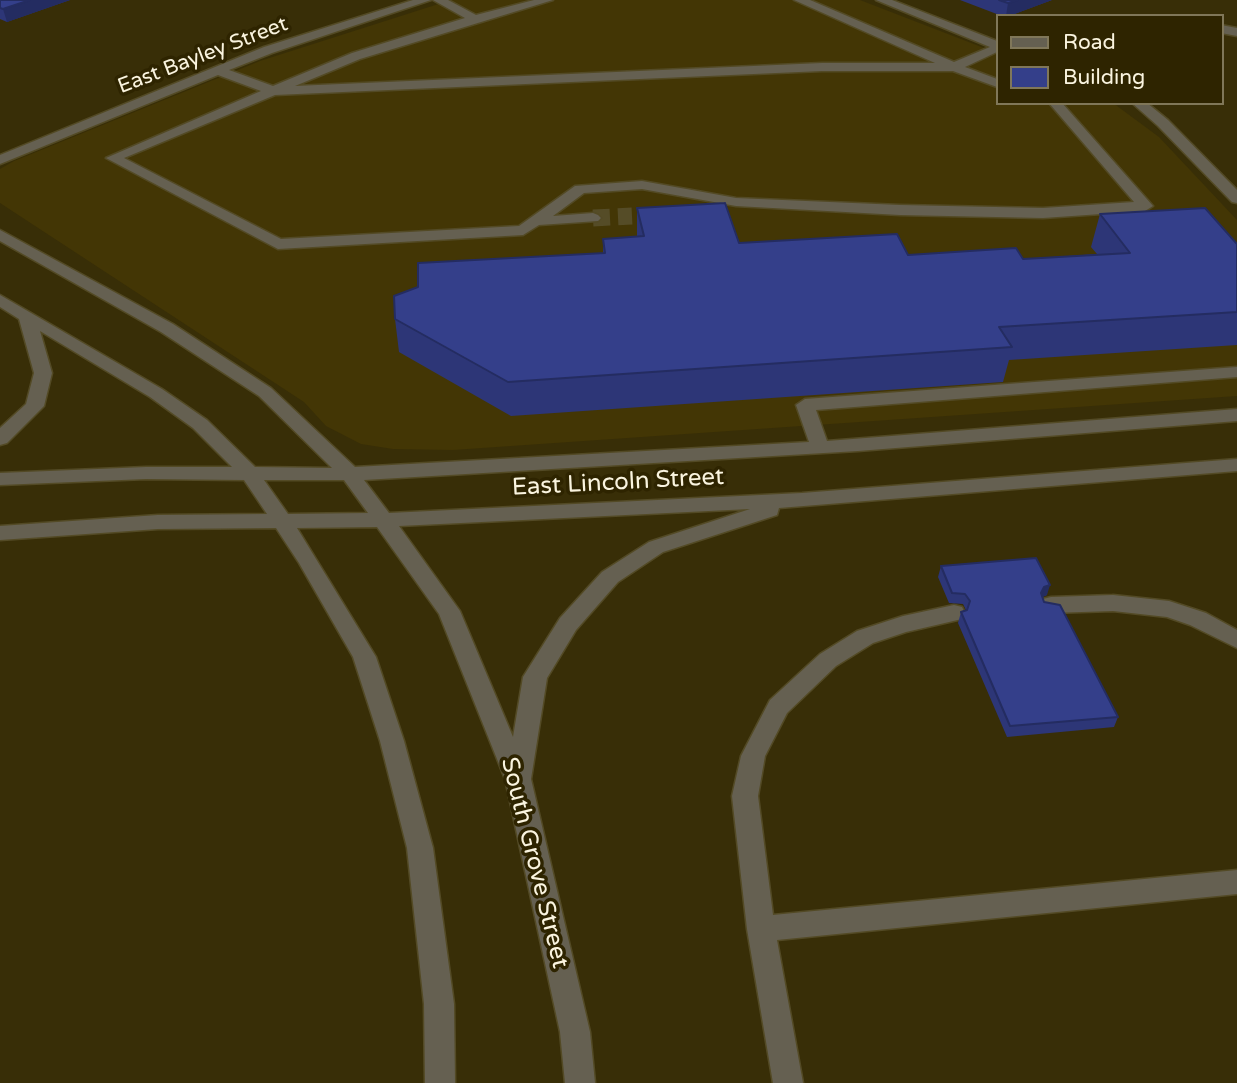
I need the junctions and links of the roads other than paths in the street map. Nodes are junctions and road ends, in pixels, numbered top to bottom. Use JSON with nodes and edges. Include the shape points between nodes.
{"nodes":[{"id":1,"x":425,"y":0,"type":"edge"},
{"id":2,"x":439,"y":0,"type":"edge"},
{"id":3,"x":547,"y":0,"type":"edge"},
{"id":4,"x":800,"y":0,"type":"edge"},
{"id":5,"x":882,"y":0,"type":"edge"},
{"id":6,"x":475,"y":19,"type":"junction"},
{"id":7,"x":996,"y":47,"type":"edge"},
{"id":8,"x":996,"y":47,"type":"edge"},
{"id":9,"x":954,"y":67,"type":"junction"},
{"id":10,"x":219,"y":71,"type":"junction"},
{"id":11,"x":996,"y":83,"type":"edge"},
{"id":12,"x":273,"y":91,"type":"junction"},
{"id":13,"x":1057,"y":105,"type":"edge"},
{"id":14,"x":1140,"y":105,"type":"edge"},
{"id":15,"x":0,"y":160,"type":"edge"},
{"id":16,"x":1237,"y":199,"type":"edge"},
{"id":17,"x":813,"y":206,"type":"junction"},
{"id":18,"x":702,"y":212,"type":"edge"},
{"id":19,"x":593,"y":218,"type":"tunnel mouth"},
{"id":20,"x":536,"y":221,"type":"junction"},
{"id":21,"x":0,"y":235,"type":"edge"},
{"id":22,"x":0,"y":300,"type":"edge"},
{"id":23,"x":27,"y":316,"type":"junction"},
{"id":24,"x":1237,"y":372,"type":"edge"},
{"id":25,"x":1237,"y":415,"type":"edge"},
{"id":26,"x":0,"y":439,"type":"edge"},
{"id":27,"x":820,"y":447,"type":"junction"},
{"id":28,"x":1237,"y":466,"type":"edge"},
{"id":29,"x":249,"y":473,"type":"junction"},
{"id":30,"x":350,"y":474,"type":"junction"},
{"id":31,"x":0,"y":479,"type":"edge"},
{"id":32,"x":802,"y":500,"type":"junction"},
{"id":33,"x":384,"y":520,"type":"junction"},
{"id":34,"x":283,"y":522,"type":"junction"},
{"id":35,"x":2,"y":537,"type":"edge"},
{"id":36,"x":1051,"y":605,"type":"edge"},
{"id":37,"x":954,"y":613,"type":"dead end"},
{"id":38,"x":1237,"y":640,"type":"edge"},
{"id":39,"x":518,"y":779,"type":"junction"},
{"id":40,"x":1237,"y":882,"type":"edge"},
{"id":41,"x":761,"y":929,"type":"junction"},
{"id":42,"x":440,"y":1083,"type":"edge"},
{"id":43,"x":580,"y":1083,"type":"edge"},
{"id":44,"x":788,"y":1083,"type":"edge"}],
"edges":[{"from":1,"to":10,"type":"street","name":"East Bayley Street","via":[[268,50]]},
{"from":2,"to":6,"type":"street"},
{"from":3,"to":6,"type":"street"},
{"from":4,"to":9,"type":"street"},
{"from":5,"to":8,"type":"street"},
{"from":6,"to":12,"type":"street","via":[[356,55]]},
{"from":7,"to":9,"type":"street"},
{"from":9,"to":11,"type":"street"},
{"from":9,"to":12,"type":"street","via":[[822,67]]},
{"from":10,"to":12,"type":"street"},
{"from":10,"to":15,"type":"street","name":"East Bayley Street"},
{"from":12,"to":20,"type":"street","via":[[113,158],[278,244],[523,230]]},
{"from":13,"to":17,"type":"street","via":[[1151,207],[1043,213]]},
{"from":14,"to":16,"type":"street"},
{"from":17,"to":18,"type":"street"},
{"from":17,"to":20,"type":"street","via":[[736,202],[642,185],[580,190]]},
{"from":19,"to":20,"type":"street"},
{"from":21,"to":30,"type":"street","name":"South Grove Street","via":[[167,328],[265,392]]},
{"from":22,"to":23,"type":"street"},
{"from":23,"to":26,"type":"street","via":[[43,373],[35,406]]},
{"from":23,"to":29,"type":"street","via":[[200,424]]},
{"from":24,"to":27,"type":"street","via":[[805,405]]},
{"from":25,"to":27,"type":"street","name":"East Lincoln Street"},
{"from":27,"to":30,"type":"street","name":"East Lincoln Street"},
{"from":28,"to":32,"type":"street","name":"East Lincoln Street"},
{"from":29,"to":30,"type":"street","name":"East Lincoln Street"},
{"from":29,"to":31,"type":"street","name":"East Lincoln Street"},
{"from":29,"to":34,"type":"street"},
{"from":30,"to":33,"type":"street","name":"South Grove Street"},
{"from":32,"to":33,"type":"street","name":"East Lincoln Street"},
{"from":32,"to":39,"type":"street","via":[[656,547],[610,577],[568,624],[535,677]]},
{"from":33,"to":34,"type":"street","name":"East Lincoln Street"},
{"from":33,"to":39,"type":"street","name":"South Grove Street","via":[[449,611]]},
{"from":34,"to":35,"type":"street","name":"East Lincoln Street","via":[[158,522]]},
{"from":34,"to":42,"type":"street","via":[[364,657],[392,741],[420,848],[439,1004]]},
{"from":36,"to":38,"type":"street","via":[[1113,603],[1169,609]]},
{"from":37,"to":41,"type":"street","via":[[865,637],[828,660],[778,707],[753,756],[745,796]]},
{"from":39,"to":43,"type":"street","name":"South Grove Street","via":[[575,1031]]},
{"from":40,"to":41,"type":"street"},
{"from":41,"to":44,"type":"street"}]}
